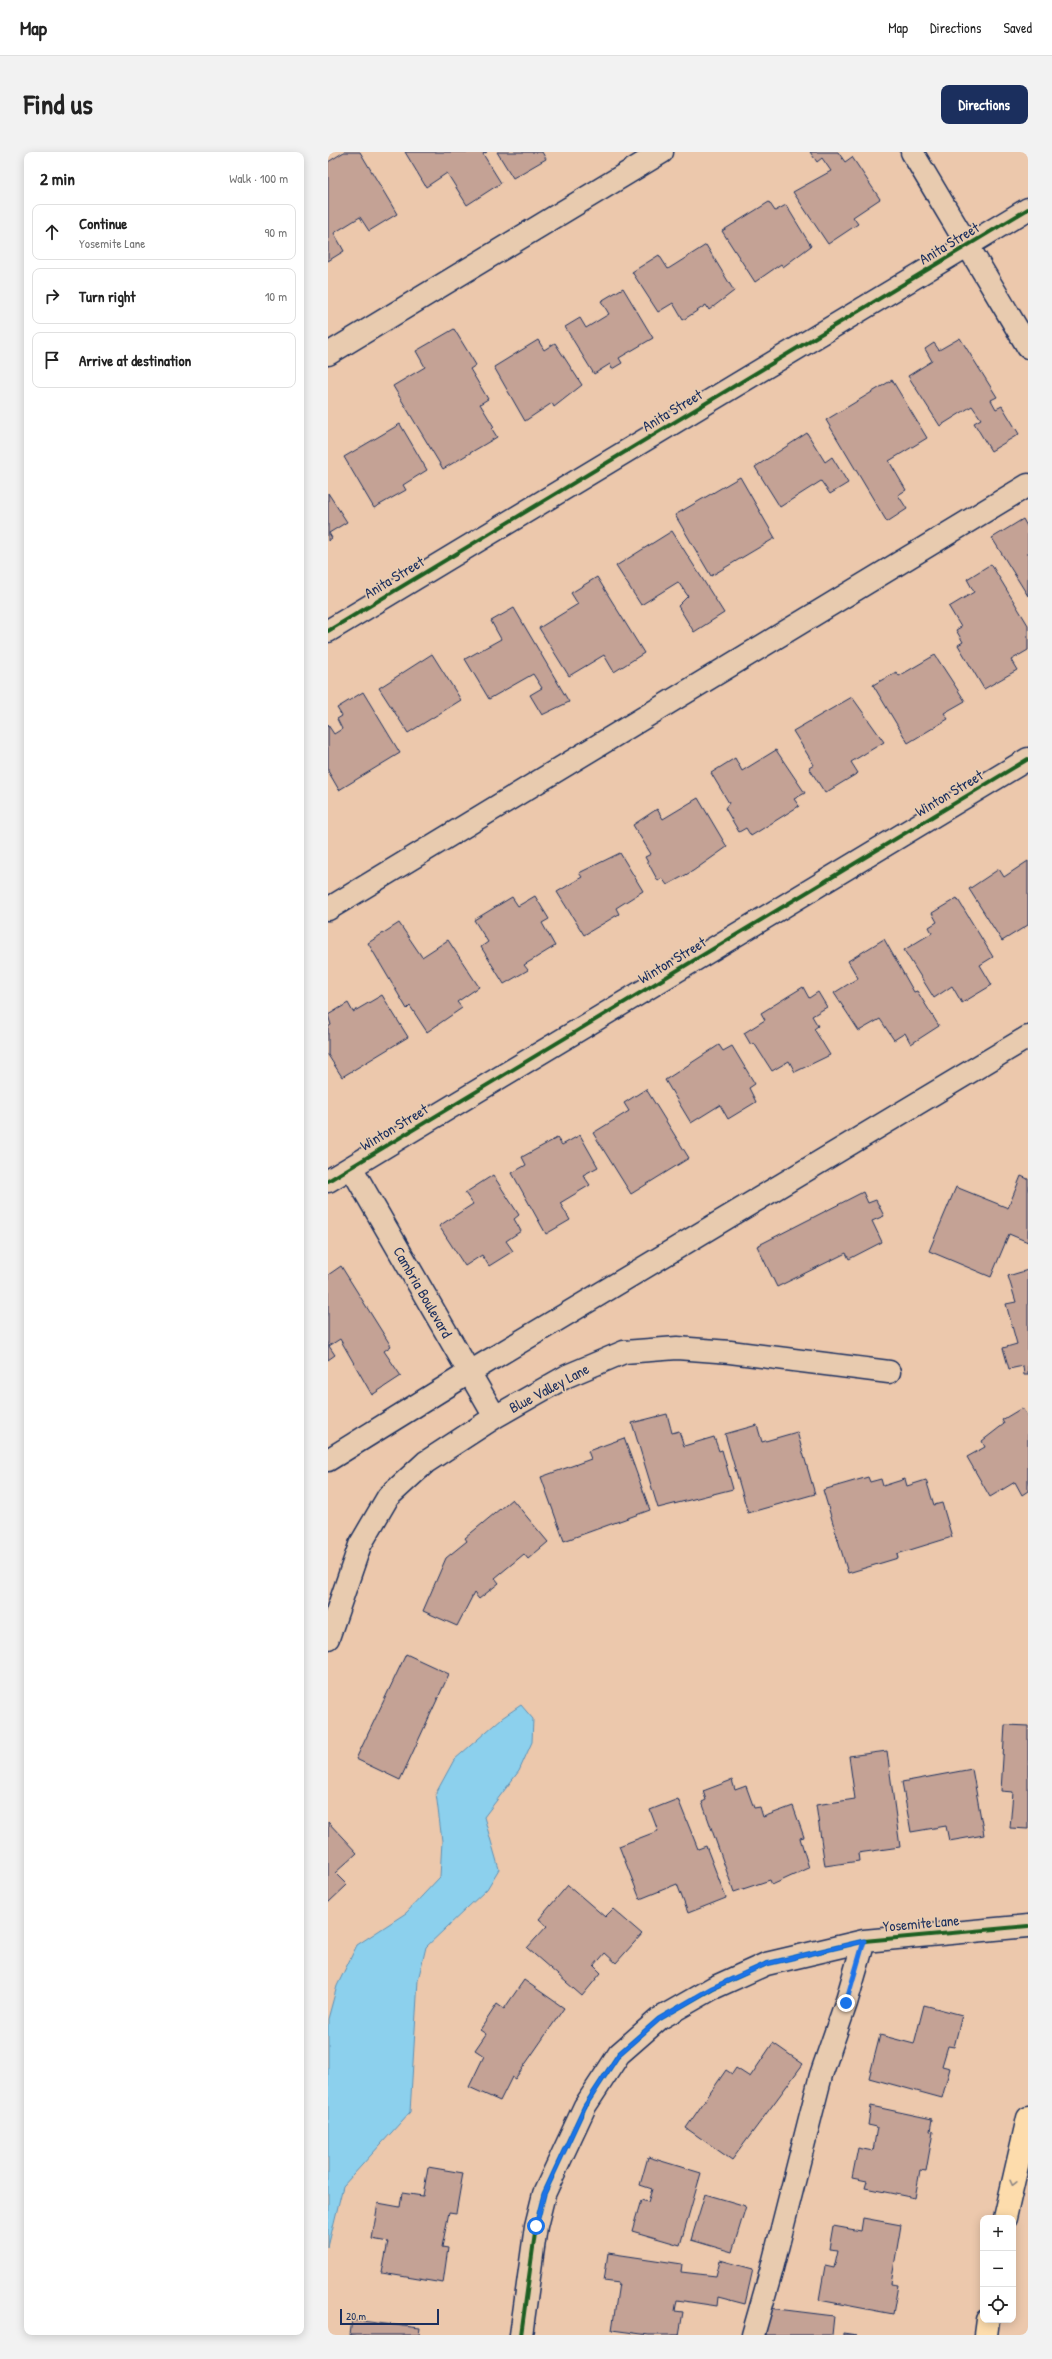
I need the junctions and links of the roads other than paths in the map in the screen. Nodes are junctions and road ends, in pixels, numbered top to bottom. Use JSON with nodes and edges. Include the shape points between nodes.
{"nodes":[{"id":1,"x":662,"y":152,"type":"edge"},
{"id":2,"x":912,"y":152,"type":"edge"},
{"id":3,"x":1028,"y":209,"type":"edge"},
{"id":4,"x":968,"y":246,"type":"junction"},
{"id":5,"x":1028,"y":347,"type":"edge"},
{"id":6,"x":328,"y":354,"type":"edge"},
{"id":7,"x":1028,"y":485,"type":"edge"},
{"id":8,"x":328,"y":631,"type":"edge"},
{"id":9,"x":1028,"y":759,"type":"edge"},
{"id":10,"x":328,"y":909,"type":"edge"},
{"id":11,"x":1028,"y":1037,"type":"edge"},
{"id":12,"x":351,"y":1167,"type":"junction"},
{"id":13,"x":328,"y":1181,"type":"edge"},
{"id":14,"x":470,"y":1372,"type":"junction"},
{"id":15,"x":889,"y":1372,"type":"dead end"},
{"id":16,"x":496,"y":1417,"type":"junction"},
{"id":17,"x":328,"y":1460,"type":"edge"},
{"id":18,"x":328,"y":1638,"type":"edge"},
{"id":19,"x":1028,"y":1926,"type":"edge"},
{"id":20,"x":864,"y":1941,"type":"junction"},
{"id":21,"x":1028,"y":2118,"type":"edge"},
{"id":22,"x":1006,"y":2215,"type":"edge"},
{"id":23,"x":988,"y":2323,"type":"edge"},
{"id":24,"x":521,"y":2335,"type":"edge"},
{"id":25,"x":753,"y":2335,"type":"edge"},
{"id":26,"x":986,"y":2335,"type":"edge"}],
"edges":[{"from":1,"to":6,"type":"street"},
{"from":2,"to":4,"type":"street"},
{"from":3,"to":4,"type":"street","name":"Anita Street"},
{"from":4,"to":5,"type":"street"},
{"from":4,"to":8,"type":"street","name":"Anita Street"},
{"from":7,"to":10,"type":"street"},
{"from":9,"to":12,"type":"street","name":"Winton Street"},
{"from":11,"to":14,"type":"street"},
{"from":12,"to":13,"type":"street","name":"Winton Street"},
{"from":12,"to":14,"type":"street","name":"Cambria Boulevard"},
{"from":14,"to":16,"type":"street","name":"Cambria Boulevard"},
{"from":14,"to":17,"type":"street"},
{"from":15,"to":16,"type":"street","name":"Blue Valley Lane","via":[[685,1348],[624,1352],[567,1376]]},
{"from":16,"to":18,"type":"street","name":"Blue Valley Lane","via":[[426,1462],[388,1497],[360,1545]]},
{"from":19,"to":20,"type":"street","name":"Yosemite Lane"},
{"from":20,"to":24,"type":"street","name":"Yosemite Lane","via":[[766,1964],[712,1988],[659,2019],[619,2054],[585,2106],[544,2194],[536,2226]]},
{"from":20,"to":25,"type":"street","via":[[822,2075]]},
{"from":21,"to":22,"type":"main road","one_way":true},
{"from":23,"to":26,"type":"main road"}]}
